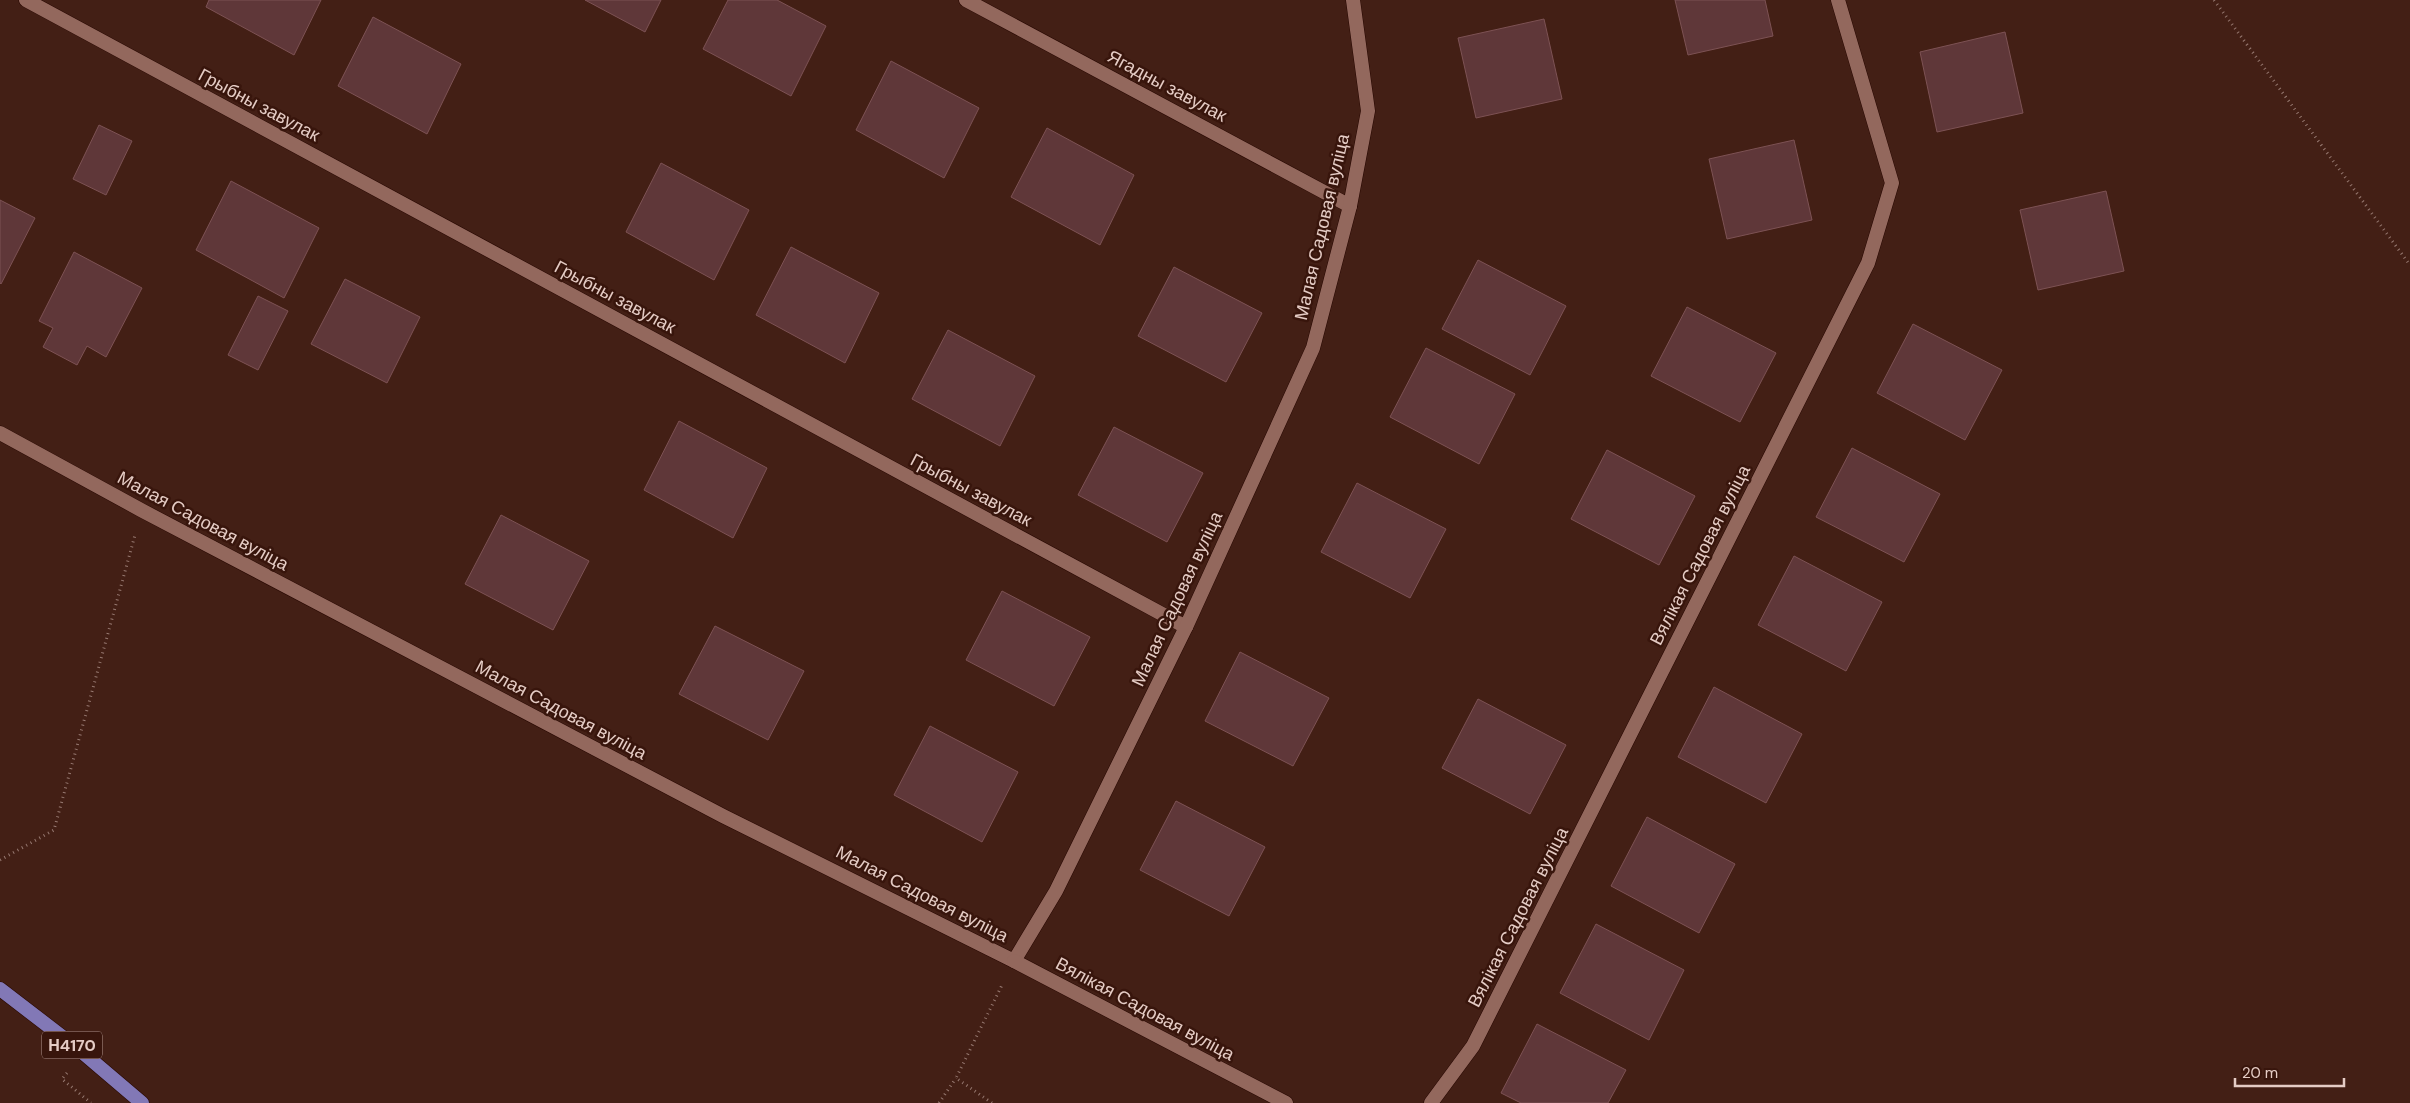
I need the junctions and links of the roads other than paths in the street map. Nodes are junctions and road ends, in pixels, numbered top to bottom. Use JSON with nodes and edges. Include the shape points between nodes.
{"nodes":[{"id":1,"x":26,"y":0,"type":"edge"},
{"id":2,"x":966,"y":0,"type":"edge"},
{"id":3,"x":1353,"y":0,"type":"edge"},
{"id":4,"x":1838,"y":0,"type":"edge"},
{"id":5,"x":1350,"y":206,"type":"junction"},
{"id":6,"x":0,"y":433,"type":"edge"},
{"id":7,"x":1186,"y":627,"type":"junction"},
{"id":8,"x":1014,"y":961,"type":"junction"},
{"id":9,"x":0,"y":989,"type":"edge"},
{"id":10,"x":142,"y":1103,"type":"edge"},
{"id":11,"x":1286,"y":1103,"type":"edge"},
{"id":12,"x":1431,"y":1103,"type":"edge"}],
"edges":[{"from":1,"to":7,"type":"street","name":"Грыбны завулак"},
{"from":2,"to":5,"type":"street","name":"Ягадны завулак"},
{"from":3,"to":5,"type":"street","name":"Малая Садовая вуліца","via":[[1368,111]]},
{"from":4,"to":12,"type":"street","name":"Вялікая Садовая вуліца","via":[[1892,184],[1868,263],[1473,1046]]},
{"from":5,"to":7,"type":"street","name":"Малая Садовая вуліца","via":[[1313,348]]},
{"from":6,"to":8,"type":"street","name":"Малая Садовая вуліца","via":[[723,816]]},
{"from":7,"to":8,"type":"street","name":"Малая Садовая вуліца","via":[[1056,891]]},
{"from":8,"to":11,"type":"street","name":"Вялікая Садовая вуліца"},
{"from":9,"to":10,"type":"main road","number":"Н4170"}]}
